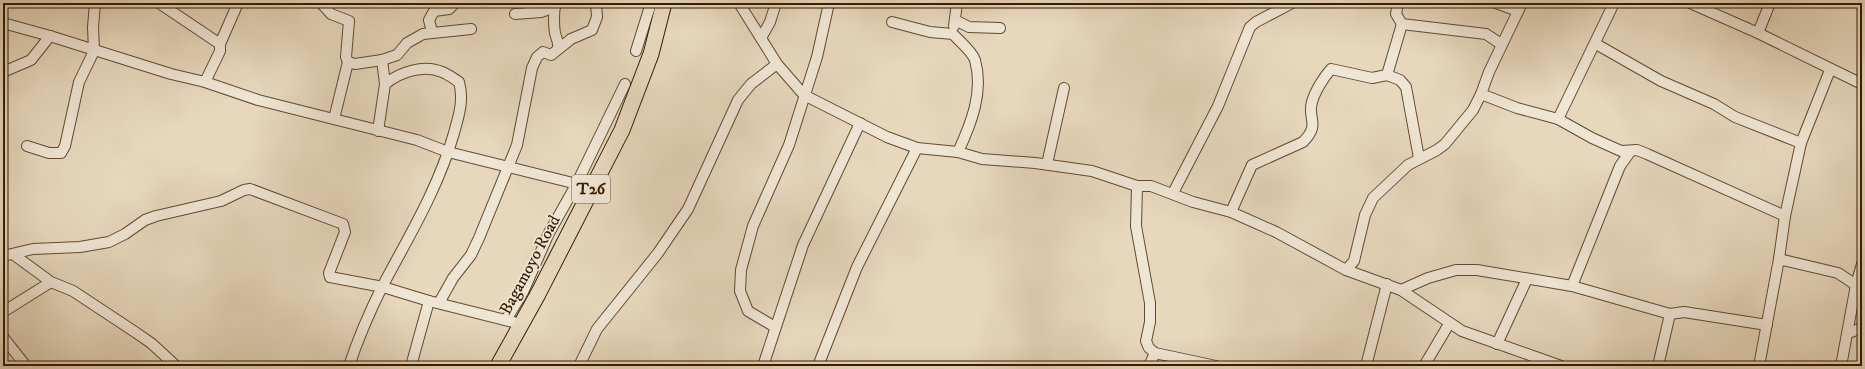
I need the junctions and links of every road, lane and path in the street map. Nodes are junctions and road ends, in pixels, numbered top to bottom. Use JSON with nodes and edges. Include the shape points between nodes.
{"nodes":[{"id":1,"x":95,"y":3,"type":"edge"},
{"id":2,"x":159,"y":3,"type":"edge"},
{"id":3,"x":238,"y":3,"type":"edge"},
{"id":4,"x":321,"y":3,"type":"edge"},
{"id":5,"x":455,"y":3,"type":"edge"},
{"id":6,"x":596,"y":3,"type":"edge"},
{"id":7,"x":651,"y":3,"type":"edge"},
{"id":8,"x":664,"y":3,"type":"edge"},
{"id":9,"x":739,"y":3,"type":"edge"},
{"id":10,"x":776,"y":3,"type":"edge"},
{"id":11,"x":829,"y":3,"type":"edge"},
{"id":12,"x":957,"y":3,"type":"edge"},
{"id":13,"x":1292,"y":3,"type":"edge"},
{"id":14,"x":1398,"y":3,"type":"edge"},
{"id":15,"x":1496,"y":3,"type":"edge"},
{"id":16,"x":1614,"y":3,"type":"edge"},
{"id":17,"x":1690,"y":3,"type":"edge"},
{"id":18,"x":1770,"y":3,"type":"edge"},
{"id":19,"x":555,"y":5,"type":"edge"},
{"id":20,"x":1520,"y":7,"type":"edge"},
{"id":21,"x":515,"y":14,"type":"dead end"},
{"id":22,"x":955,"y":20,"type":"junction"},
{"id":23,"x":892,"y":22,"type":"dead end"},
{"id":24,"x":3,"y":24,"type":"edge"},
{"id":25,"x":1402,"y":24,"type":"junction"},
{"id":26,"x":1000,"y":28,"type":"dead end"},
{"id":27,"x":471,"y":29,"type":"dead end"},
{"id":28,"x":432,"y":32,"type":"junction"},
{"id":29,"x":953,"y":34,"type":"junction"},
{"id":30,"x":1758,"y":34,"type":"junction"},
{"id":31,"x":50,"y":36,"type":"junction"},
{"id":32,"x":761,"y":38,"type":"junction"},
{"id":33,"x":220,"y":44,"type":"junction"},
{"id":34,"x":1501,"y":44,"type":"junction"},
{"id":35,"x":1596,"y":44,"type":"junction"},
{"id":36,"x":558,"y":48,"type":"junction"},
{"id":37,"x":94,"y":51,"type":"junction"},
{"id":38,"x":636,"y":51,"type":"dead end"},
{"id":39,"x":382,"y":60,"type":"junction"},
{"id":40,"x":348,"y":62,"type":"junction"},
{"id":41,"x":777,"y":64,"type":"junction"},
{"id":42,"x":1830,"y":70,"type":"junction"},
{"id":43,"x":3,"y":72,"type":"edge"},
{"id":44,"x":1387,"y":75,"type":"junction"},
{"id":45,"x":204,"y":82,"type":"junction"},
{"id":46,"x":385,"y":84,"type":"junction"},
{"id":47,"x":625,"y":84,"type":"dead end"},
{"id":48,"x":1862,"y":84,"type":"edge"},
{"id":49,"x":1064,"y":88,"type":"dead end"},
{"id":50,"x":1481,"y":94,"type":"junction"},
{"id":51,"x":804,"y":95,"type":"junction"},
{"id":52,"x":334,"y":119,"type":"junction"},
{"id":53,"x":1558,"y":119,"type":"junction"},
{"id":54,"x":860,"y":123,"type":"junction"},
{"id":55,"x":378,"y":131,"type":"junction"},
{"id":56,"x":1801,"y":143,"type":"junction"},
{"id":57,"x":27,"y":146,"type":"dead end"},
{"id":58,"x":918,"y":148,"type":"junction"},
{"id":59,"x":448,"y":152,"type":"junction"},
{"id":60,"x":958,"y":152,"type":"junction"},
{"id":61,"x":1630,"y":152,"type":"junction"},
{"id":62,"x":1419,"y":158,"type":"junction"},
{"id":63,"x":1047,"y":164,"type":"junction"},
{"id":64,"x":507,"y":166,"type":"junction"},
{"id":65,"x":576,"y":185,"type":"junction"},
{"id":66,"x":1137,"y":186,"type":"junction"},
{"id":67,"x":590,"y":191,"type":"junction"},
{"id":68,"x":1173,"y":193,"type":"junction"},
{"id":69,"x":1231,"y":212,"type":"junction"},
{"id":70,"x":1785,"y":216,"type":"junction"},
{"id":71,"x":14,"y":255,"type":"junction"},
{"id":72,"x":3,"y":256,"type":"edge"},
{"id":73,"x":1779,"y":259,"type":"junction"},
{"id":74,"x":1862,"y":264,"type":"edge"},
{"id":75,"x":1346,"y":270,"type":"junction"},
{"id":76,"x":1527,"y":279,"type":"junction"},
{"id":77,"x":51,"y":282,"type":"junction"},
{"id":78,"x":1387,"y":284,"type":"junction"},
{"id":79,"x":1856,"y":285,"type":"junction"},
{"id":80,"x":1572,"y":286,"type":"junction"},
{"id":81,"x":383,"y":287,"type":"junction"},
{"id":82,"x":1401,"y":290,"type":"junction"},
{"id":83,"x":434,"y":302,"type":"junction"},
{"id":84,"x":3,"y":312,"type":"edge"},
{"id":85,"x":1670,"y":314,"type":"junction"},
{"id":86,"x":506,"y":320,"type":"junction"},
{"id":87,"x":521,"y":324,"type":"junction"},
{"id":88,"x":1449,"y":324,"type":"junction"},
{"id":89,"x":1768,"y":324,"type":"junction"},
{"id":90,"x":775,"y":327,"type":"junction"},
{"id":91,"x":1862,"y":328,"type":"edge"},
{"id":92,"x":1848,"y":333,"type":"junction"},
{"id":93,"x":3,"y":337,"type":"edge"},
{"id":94,"x":1497,"y":344,"type":"junction"},
{"id":95,"x":1155,"y":353,"type":"junction"},
{"id":96,"x":1536,"y":362,"type":"edge"},
{"id":97,"x":26,"y":366,"type":"edge"},
{"id":98,"x":176,"y":366,"type":"edge"},
{"id":99,"x":349,"y":366,"type":"edge"},
{"id":100,"x":411,"y":366,"type":"edge"},
{"id":101,"x":498,"y":366,"type":"edge"},
{"id":102,"x":579,"y":366,"type":"edge"},
{"id":103,"x":763,"y":366,"type":"edge"},
{"id":104,"x":818,"y":366,"type":"edge"},
{"id":105,"x":1149,"y":366,"type":"edge"},
{"id":106,"x":1216,"y":366,"type":"edge"},
{"id":107,"x":1366,"y":366,"type":"edge"},
{"id":108,"x":1424,"y":366,"type":"edge"},
{"id":109,"x":1561,"y":366,"type":"edge"},
{"id":110,"x":1658,"y":366,"type":"edge"},
{"id":111,"x":1759,"y":366,"type":"edge"},
{"id":112,"x":1841,"y":366,"type":"edge"}],
"edges":[{"from":1,"to":37,"type":"street"},
{"from":2,"to":33,"type":"street"},
{"from":3,"to":33,"type":"street"},
{"from":4,"to":40,"type":"street","via":[[331,14],[349,21],[346,57]]},
{"from":5,"to":28,"type":"street","via":[[449,9],[434,12],[429,20]]},
{"from":6,"to":36,"type":"street","via":[[596,18],[592,30],[571,38]]},
{"from":7,"to":38,"type":"street"},
{"from":8,"to":67,"type":"highway","name":"Bagamoyo Road","number":"T26","via":[[639,89],[622,130]]},
{"from":9,"to":32,"type":"street"},
{"from":10,"to":32,"type":"street"},
{"from":11,"to":51,"type":"street","via":[[817,57]]},
{"from":12,"to":22,"type":"street"},
{"from":13,"to":68,"type":"street","via":[[1250,27],[1218,106]]},
{"from":14,"to":25,"type":"street","via":[[1396,14]]},
{"from":15,"to":20,"type":"street"},
{"from":16,"to":35,"type":"street"},
{"from":17,"to":30,"type":"street"},
{"from":18,"to":30,"type":"street"},
{"from":19,"to":21,"type":"street","via":[[541,12]]},
{"from":19,"to":36,"type":"street","via":[[553,20]]},
{"from":20,"to":34,"type":"street"},
{"from":22,"to":26,"type":"street","via":[[969,27]]},
{"from":22,"to":29,"type":"street"},
{"from":23,"to":29,"type":"street","via":[[930,32]]},
{"from":24,"to":31,"type":"street"},
{"from":25,"to":34,"type":"street","via":[[1486,34]]},
{"from":25,"to":44,"type":"street"},
{"from":27,"to":28,"type":"street"},
{"from":28,"to":39,"type":"street","via":[[407,43],[397,55]]},
{"from":29,"to":60,"type":"street","via":[[974,59],[978,86],[973,119]]},
{"from":30,"to":42,"type":"street"},
{"from":31,"to":37,"type":"street"},
{"from":31,"to":43,"type":"street","via":[[31,60]]},
{"from":32,"to":41,"type":"street"},
{"from":33,"to":45,"type":"street","via":[[220,51]]},
{"from":34,"to":50,"type":"street"},
{"from":35,"to":53,"type":"street"},
{"from":35,"to":56,"type":"street","via":[[1661,81],[1714,104],[1736,118]]},
{"from":36,"to":64,"type":"street","via":[[551,55],[543,52],[537,57],[532,68],[517,145]]},
{"from":37,"to":45,"type":"street"},
{"from":37,"to":57,"type":"street","via":[[79,82],[70,132],[61,153],[49,153]]},
{"from":39,"to":40,"type":"street","via":[[355,64]]},
{"from":39,"to":46,"type":"street"},
{"from":40,"to":52,"type":"street"},
{"from":41,"to":51,"type":"street"},
{"from":41,"to":102,"type":"street","via":[[751,84],[738,100],[688,209],[658,253],[598,329]]},
{"from":42,"to":48,"type":"street"},
{"from":42,"to":56,"type":"street"},
{"from":44,"to":62,"type":"street","via":[[1400,80],[1406,87]]},
{"from":44,"to":69,"type":"street","via":[[1372,78],[1331,69],[1312,102],[1313,126],[1309,136],[1303,142],[1252,165]]},
{"from":45,"to":52,"type":"street","via":[[258,100]]},
{"from":46,"to":55,"type":"street"},
{"from":46,"to":59,"type":"street","via":[[401,75],[425,68],[442,72],[459,82],[462,101]]},
{"from":47,"to":65,"type":"street"},
{"from":49,"to":63,"type":"street"},
{"from":50,"to":53,"type":"street","via":[[1517,108]]},
{"from":50,"to":62,"type":"street","via":[[1456,134],[1437,150]]},
{"from":51,"to":54,"type":"street"},
{"from":51,"to":90,"type":"street","via":[[789,145],[753,226],[741,270],[740,291],[748,311]]},
{"from":52,"to":55,"type":"street"},
{"from":53,"to":61,"type":"street","via":[[1592,138],[1621,151]]},
{"from":54,"to":58,"type":"street"},
{"from":54,"to":90,"type":"street","via":[[803,244]]},
{"from":55,"to":59,"type":"street","via":[[417,140]]},
{"from":56,"to":70,"type":"street"},
{"from":58,"to":60,"type":"street"},
{"from":58,"to":104,"type":"street","via":[[857,267]]},
{"from":59,"to":64,"type":"street"},
{"from":59,"to":81,"type":"street","via":[[431,198]]},
{"from":60,"to":63,"type":"street","via":[[982,159]]},
{"from":61,"to":70,"type":"street","via":[[1637,150],[1647,154]]},
{"from":61,"to":80,"type":"street","via":[[1620,166]]},
{"from":62,"to":75,"type":"street","via":[[1373,198],[1364,215],[1354,261]]},
{"from":63,"to":66,"type":"street","via":[[1092,171]]},
{"from":64,"to":65,"type":"street"},
{"from":64,"to":83,"type":"street","via":[[471,254]]},
{"from":65,"to":67,"type":"street"},
{"from":65,"to":86,"type":"street","via":[[549,233],[523,292]]},
{"from":66,"to":68,"type":"street","via":[[1151,186]]},
{"from":66,"to":95,"type":"street","via":[[1136,226],[1150,303],[1146,341]]},
{"from":67,"to":87,"type":"highway","name":"Bagamoyo Road","number":"T26"},
{"from":68,"to":69,"type":"street","via":[[1193,202]]},
{"from":69,"to":75,"type":"street","via":[[1276,232]]},
{"from":70,"to":73,"type":"street"},
{"from":71,"to":72,"type":"street"},
{"from":71,"to":77,"type":"street"},
{"from":71,"to":81,"type":"street","via":[[33,250],[74,248],[109,242],[145,220],[221,201],[250,189],[343,224],[345,232],[330,277]]},
{"from":73,"to":79,"type":"street","via":[[1838,273]]},
{"from":73,"to":89,"type":"street"},
{"from":74,"to":79,"type":"street"},
{"from":75,"to":78,"type":"street"},
{"from":76,"to":80,"type":"street"},
{"from":76,"to":82,"type":"street","via":[[1477,270],[1456,270],[1428,278]]},
{"from":76,"to":94,"type":"street"},
{"from":77,"to":84,"type":"street"},
{"from":77,"to":98,"type":"street","via":[[73,291],[151,343]]},
{"from":78,"to":82,"type":"street"},
{"from":78,"to":107,"type":"street"},
{"from":79,"to":92,"type":"street"},
{"from":80,"to":85,"type":"street"},
{"from":81,"to":83,"type":"street"},
{"from":81,"to":99,"type":"street","via":[[360,334]]},
{"from":82,"to":88,"type":"street"},
{"from":83,"to":86,"type":"street"},
{"from":83,"to":100,"type":"street"},
{"from":85,"to":89,"type":"street","via":[[1684,312]]},
{"from":85,"to":110,"type":"street"},
{"from":86,"to":87,"type":"street"},
{"from":87,"to":101,"type":"highway","name":"Bagamoyo Road","number":"T26"},
{"from":88,"to":94,"type":"street"},
{"from":88,"to":108,"type":"street"},
{"from":89,"to":111,"type":"street"},
{"from":90,"to":103,"type":"street"},
{"from":91,"to":92,"type":"street"},
{"from":92,"to":112,"type":"street"},
{"from":93,"to":97,"type":"street"},
{"from":94,"to":96,"type":"street"},
{"from":95,"to":105,"type":"street"},
{"from":95,"to":106,"type":"street"},
{"from":96,"to":109,"type":"street"}]}
